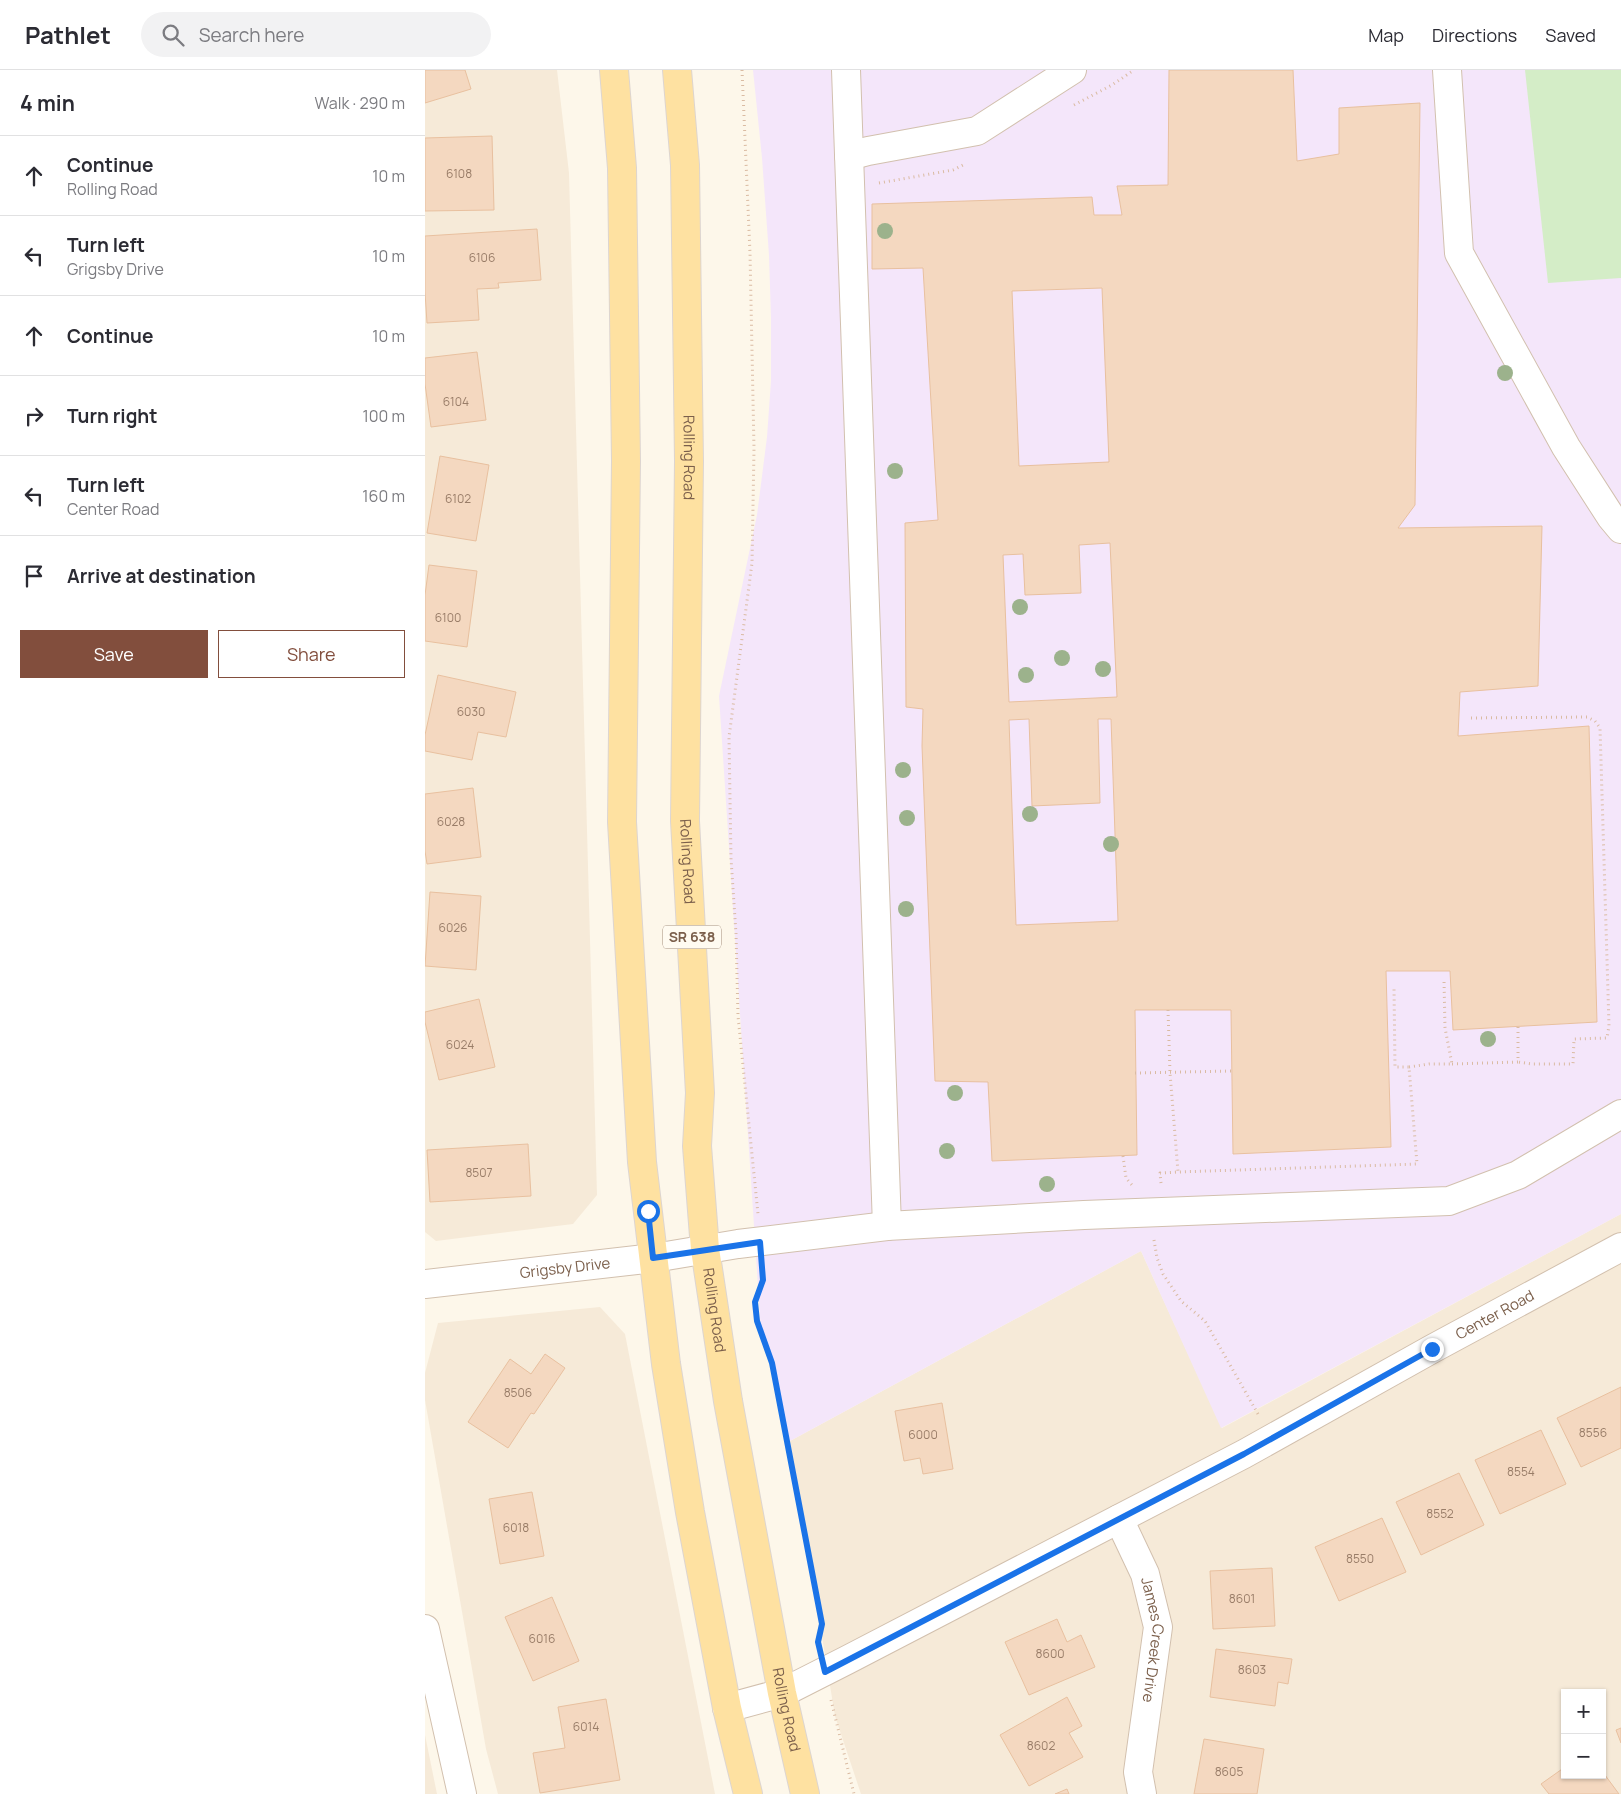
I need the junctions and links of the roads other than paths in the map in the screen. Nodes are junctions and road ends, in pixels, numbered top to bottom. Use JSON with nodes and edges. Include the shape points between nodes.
{"nodes":[{"id":1,"x":614,"y":70,"type":"edge"},
{"id":2,"x":677,"y":70,"type":"edge"},
{"id":3,"x":846,"y":70,"type":"edge"},
{"id":4,"x":1072,"y":70,"type":"edge"},
{"id":5,"x":1447,"y":70,"type":"edge"},
{"id":6,"x":849,"y":156,"type":"junction"},
{"id":7,"x":1621,"y":529,"type":"edge"},
{"id":8,"x":1621,"y":1114,"type":"edge"},
{"id":9,"x":887,"y":1226,"type":"junction"},
{"id":10,"x":1621,"y":1247,"type":"edge"},
{"id":11,"x":705,"y":1249,"type":"junction"},
{"id":12,"x":653,"y":1258,"type":"junction"},
{"id":13,"x":425,"y":1284,"type":"edge"},
{"id":14,"x":1119,"y":1519,"type":"junction"},
{"id":15,"x":425,"y":1629,"type":"edge"},
{"id":16,"x":782,"y":1694,"type":"junction"},
{"id":17,"x":727,"y":1708,"type":"junction"},
{"id":18,"x":462,"y":1794,"type":"edge"},
{"id":19,"x":748,"y":1794,"type":"edge"},
{"id":20,"x":805,"y":1794,"type":"edge"},
{"id":21,"x":1142,"y":1794,"type":"edge"}],
"edges":[{"from":1,"to":12,"type":"main road","via":[[622,168],[627,461],[622,822],[638,1107]]},
{"from":2,"to":11,"type":"main road","name":"Rolling Road","number":"SR 638","via":[[685,165],[689,461],[685,821],[700,1093],[697,1146]]},
{"from":3,"to":6,"type":"street"},
{"from":4,"to":6,"type":"street","via":[[977,131]]},
{"from":5,"to":7,"type":"street","via":[[1459,253],[1566,447]]},
{"from":6,"to":9,"type":"street"},
{"from":8,"to":9,"type":"street","name":"Grigsby Drive","via":[[1518,1175],[1449,1201]]},
{"from":9,"to":11,"type":"street","name":"Grigsby Drive"},
{"from":10,"to":14,"type":"street","name":"Center Road"},
{"from":11,"to":12,"type":"street","name":"Grigsby Drive"},
{"from":11,"to":16,"type":"main road","name":"Rolling Road","number":"SR 638","via":[[736,1449]]},
{"from":12,"to":13,"type":"street","name":"Grigsby Drive"},
{"from":12,"to":17,"type":"main road","via":[[690,1512]]},
{"from":14,"to":16,"type":"street","name":"Center Road"},
{"from":14,"to":21,"type":"street","name":"James Creek Drive","via":[[1145,1574],[1158,1627],[1138,1772]]},
{"from":15,"to":18,"type":"street"},
{"from":16,"to":17,"type":"street","name":"Center Road"},
{"from":16,"to":20,"type":"main road","name":"Rolling Road","number":"SR 638"},
{"from":17,"to":19,"type":"main road"}]}
